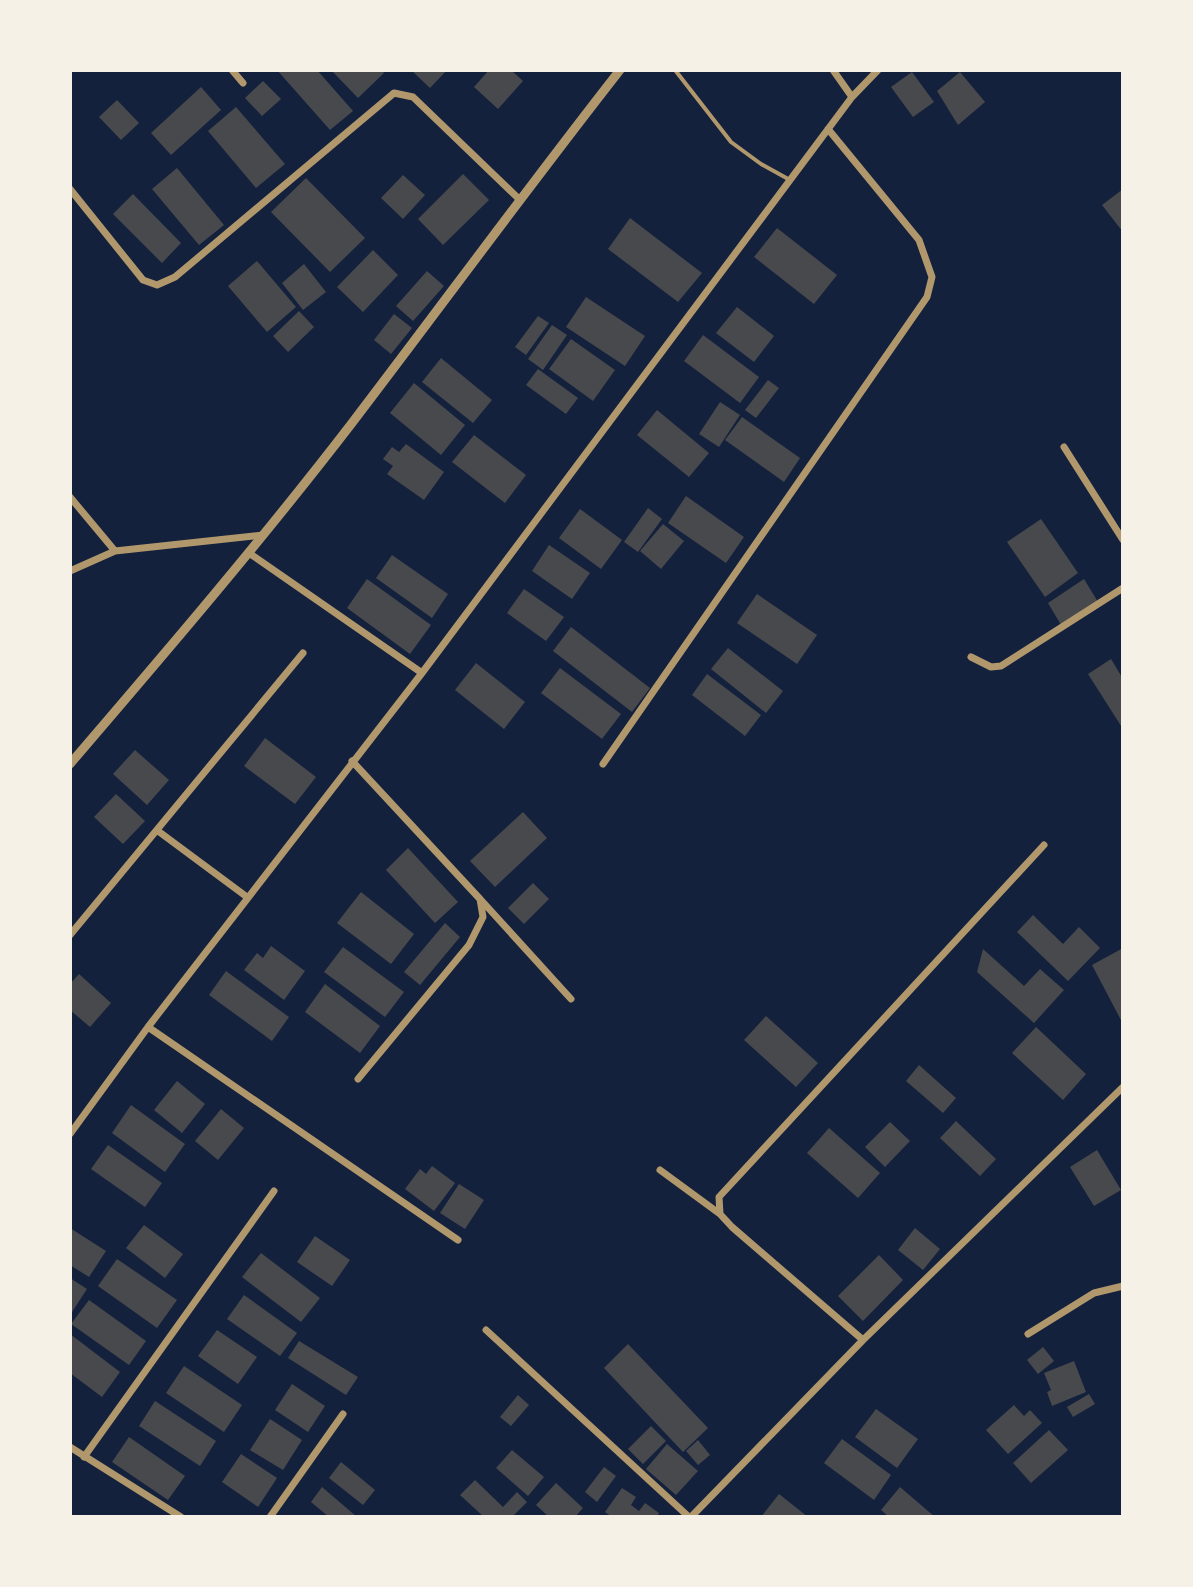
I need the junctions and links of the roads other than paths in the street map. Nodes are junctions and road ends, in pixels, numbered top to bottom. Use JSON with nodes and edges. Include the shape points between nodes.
{"nodes":[{"id":1,"x":232,"y":70,"type":"edge"},
{"id":2,"x":620,"y":70,"type":"edge"},
{"id":3,"x":675,"y":70,"type":"edge"},
{"id":4,"x":833,"y":70,"type":"edge"},
{"id":5,"x":878,"y":70,"type":"edge"},
{"id":6,"x":243,"y":83,"type":"dead end"},
{"id":7,"x":852,"y":97,"type":"junction"},
{"id":8,"x":828,"y":129,"type":"junction"},
{"id":9,"x":790,"y":180,"type":"junction"},
{"id":10,"x":70,"y":189,"type":"edge"},
{"id":11,"x":519,"y":199,"type":"junction"},
{"id":12,"x":1064,"y":447,"type":"dead end"},
{"id":13,"x":70,"y":497,"type":"edge"},
{"id":14,"x":264,"y":535,"type":"junction"},
{"id":15,"x":1123,"y":539,"type":"edge"},
{"id":16,"x":115,"y":551,"type":"junction"},
{"id":17,"x":249,"y":553,"type":"junction"},
{"id":18,"x":70,"y":571,"type":"edge"},
{"id":19,"x":1123,"y":588,"type":"edge"},
{"id":20,"x":303,"y":653,"type":"dead end"},
{"id":21,"x":971,"y":657,"type":"dead end"},
{"id":22,"x":422,"y":673,"type":"junction"},
{"id":23,"x":352,"y":761,"type":"junction"},
{"id":24,"x":70,"y":764,"type":"edge"},
{"id":25,"x":603,"y":764,"type":"dead end"},
{"id":26,"x":158,"y":831,"type":"junction"},
{"id":27,"x":1044,"y":845,"type":"dead end"},
{"id":28,"x":247,"y":897,"type":"junction"},
{"id":29,"x":480,"y":899,"type":"junction"},
{"id":30,"x":70,"y":935,"type":"edge"},
{"id":31,"x":571,"y":999,"type":"dead end"},
{"id":32,"x":148,"y":1027,"type":"junction"},
{"id":33,"x":358,"y":1079,"type":"dead end"},
{"id":34,"x":1123,"y":1087,"type":"edge"},
{"id":35,"x":70,"y":1134,"type":"edge"},
{"id":36,"x":660,"y":1170,"type":"dead end"},
{"id":37,"x":274,"y":1191,"type":"dead end"},
{"id":38,"x":720,"y":1214,"type":"junction"},
{"id":39,"x":458,"y":1240,"type":"dead end"},
{"id":40,"x":1123,"y":1286,"type":"edge"},
{"id":41,"x":486,"y":1330,"type":"dead end"},
{"id":42,"x":1028,"y":1334,"type":"dead end"},
{"id":43,"x":863,"y":1340,"type":"junction"},
{"id":44,"x":343,"y":1414,"type":"dead end"},
{"id":45,"x":70,"y":1447,"type":"edge"},
{"id":46,"x":84,"y":1457,"type":"junction"},
{"id":47,"x":181,"y":1517,"type":"edge"},
{"id":48,"x":270,"y":1517,"type":"edge"},
{"id":49,"x":690,"y":1517,"type":"edge"}],
"edges":[{"from":1,"to":6,"type":"street"},
{"from":2,"to":11,"type":"street"},
{"from":3,"to":9,"type":"lane","via":[[731,142]]},
{"from":4,"to":7,"type":"street"},
{"from":5,"to":7,"type":"street"},
{"from":7,"to":8,"type":"street"},
{"from":8,"to":9,"type":"street"},
{"from":8,"to":25,"type":"street","via":[[919,240],[932,277],[927,297]]},
{"from":9,"to":22,"type":"street"},
{"from":10,"to":11,"type":"street","via":[[143,280],[157,285],[175,277],[394,93],[413,97]]},
{"from":11,"to":14,"type":"street"},
{"from":12,"to":15,"type":"street"},
{"from":13,"to":16,"type":"street"},
{"from":14,"to":16,"type":"street"},
{"from":14,"to":17,"type":"street"},
{"from":16,"to":18,"type":"street"},
{"from":17,"to":22,"type":"street"},
{"from":17,"to":24,"type":"street"},
{"from":19,"to":21,"type":"street","via":[[1001,666]]},
{"from":20,"to":26,"type":"street"},
{"from":22,"to":23,"type":"street"},
{"from":23,"to":28,"type":"street"},
{"from":23,"to":29,"type":"street"},
{"from":26,"to":28,"type":"street"},
{"from":26,"to":30,"type":"street"},
{"from":27,"to":38,"type":"street","via":[[719,1197]]},
{"from":28,"to":32,"type":"street"},
{"from":29,"to":31,"type":"street"},
{"from":29,"to":33,"type":"street","via":[[483,917],[469,945]]},
{"from":32,"to":35,"type":"street"},
{"from":32,"to":39,"type":"street"},
{"from":34,"to":43,"type":"street"},
{"from":36,"to":38,"type":"street"},
{"from":37,"to":46,"type":"street"},
{"from":38,"to":43,"type":"street"},
{"from":40,"to":42,"type":"street","via":[[1094,1293]]},
{"from":41,"to":49,"type":"street"},
{"from":43,"to":49,"type":"street"},
{"from":44,"to":48,"type":"street"},
{"from":45,"to":46,"type":"street"},
{"from":46,"to":47,"type":"street"}]}
